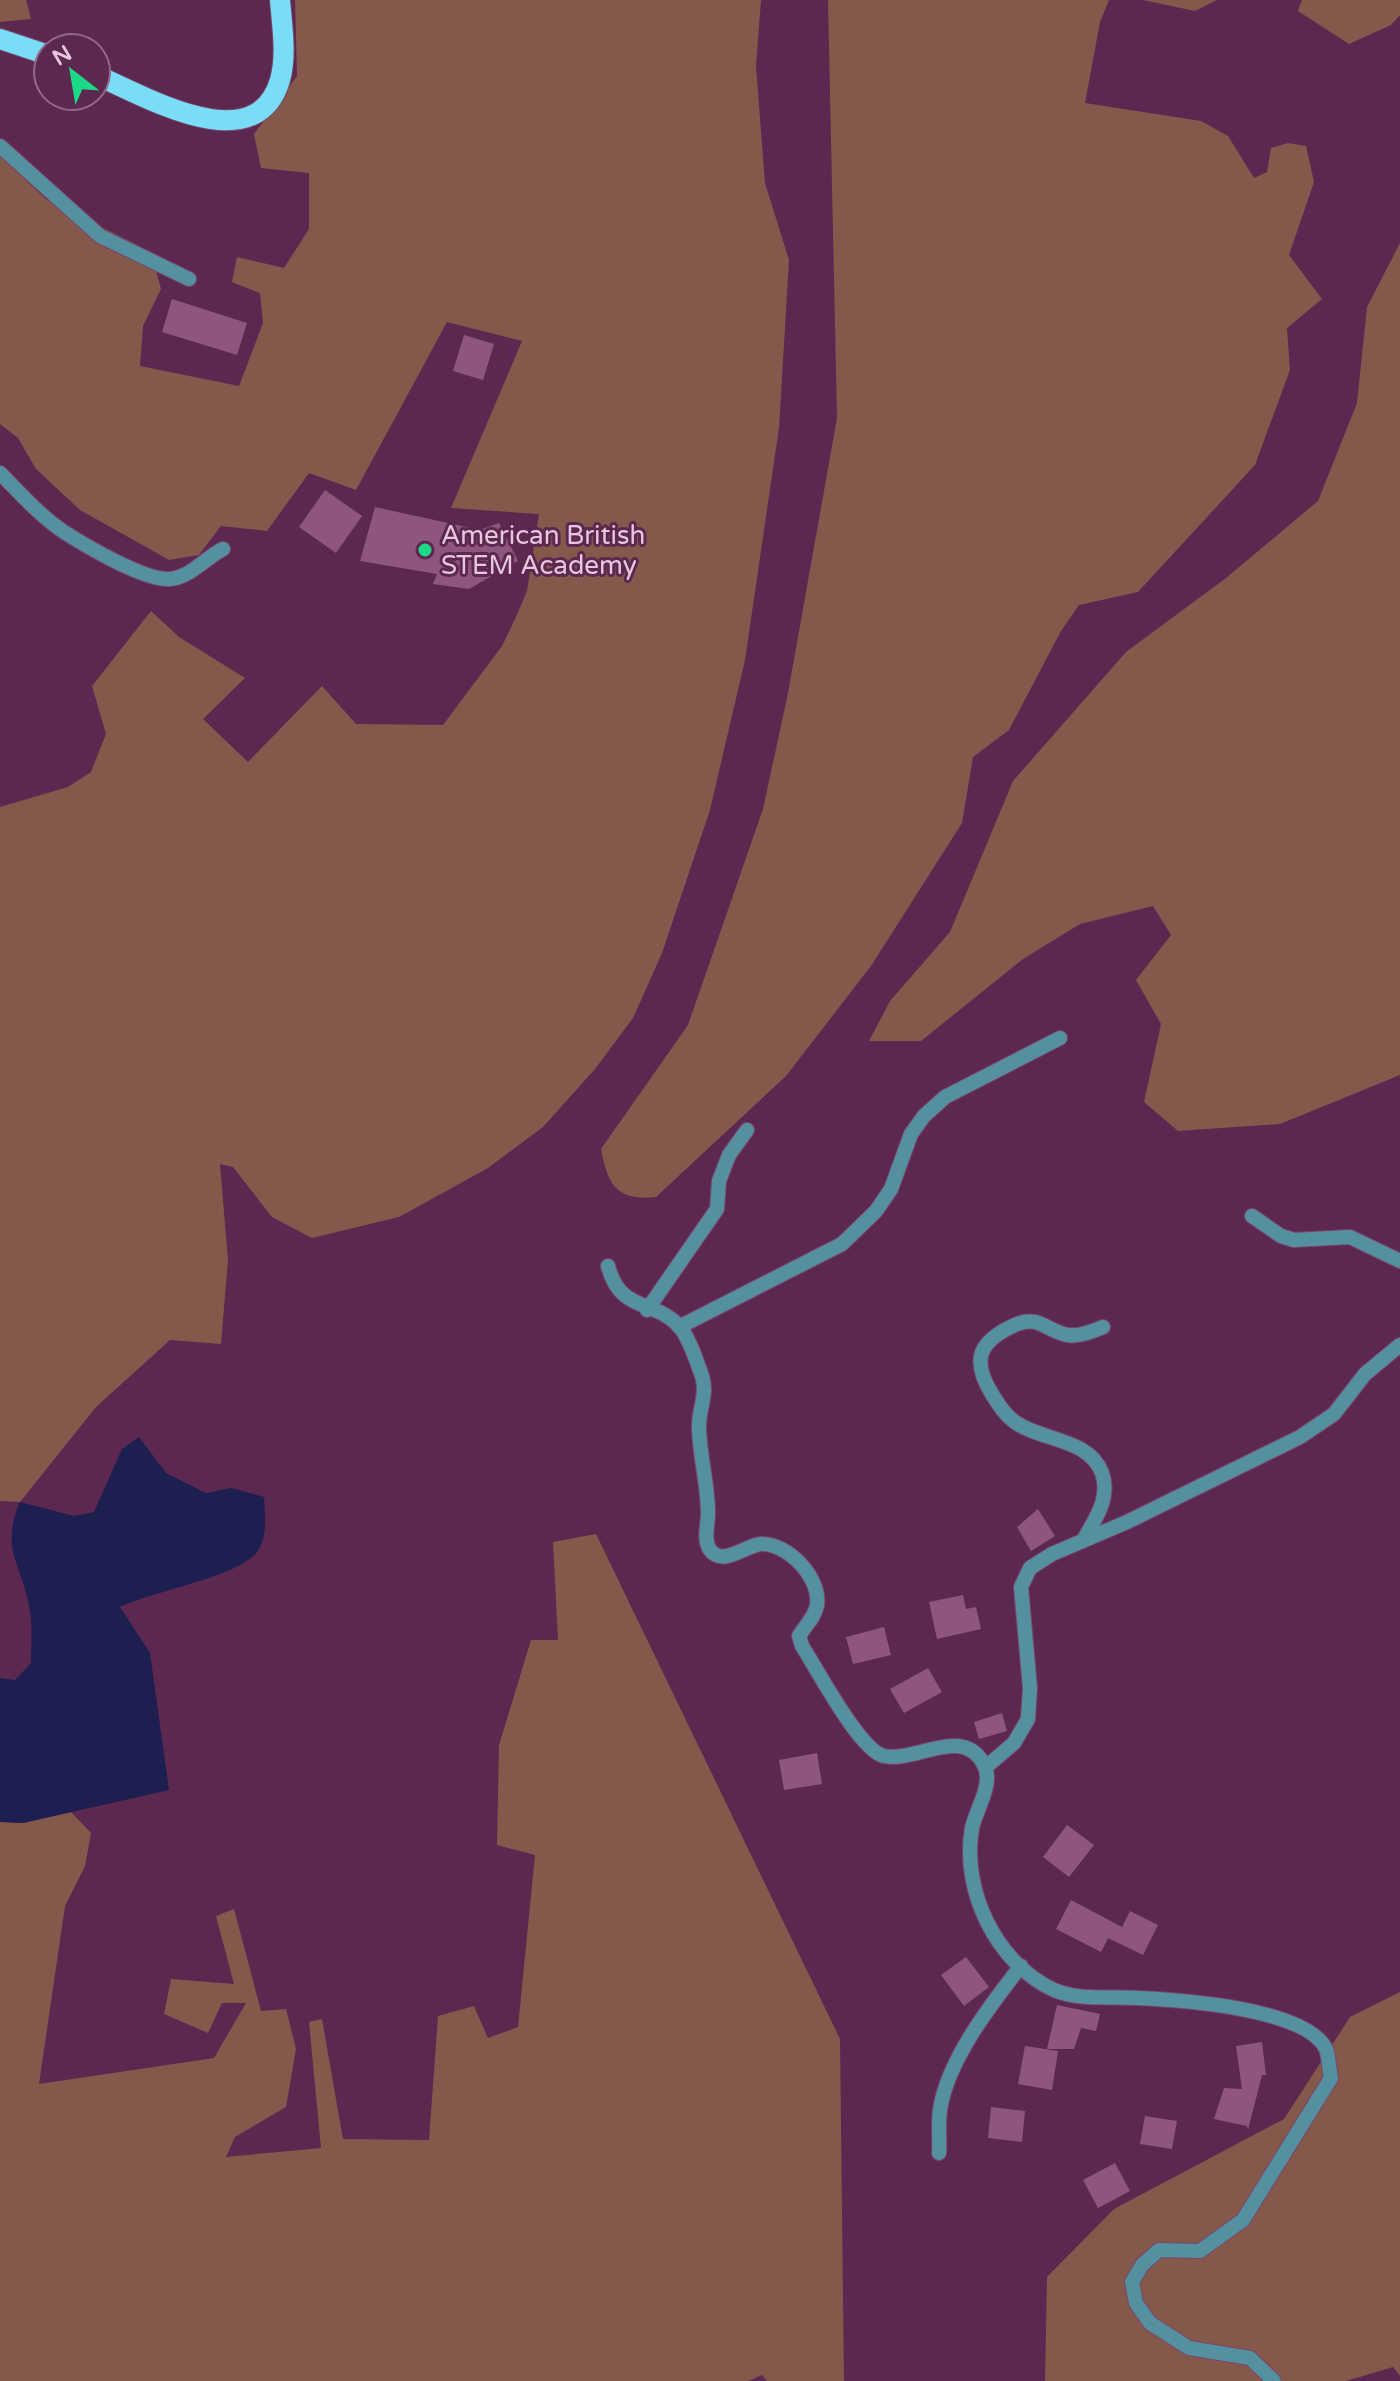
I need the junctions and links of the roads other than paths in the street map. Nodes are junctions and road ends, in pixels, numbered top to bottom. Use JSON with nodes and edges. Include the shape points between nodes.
{"nodes":[{"id":1,"x":280,"y":0,"type":"edge"},
{"id":2,"x":0,"y":39,"type":"edge"},
{"id":3,"x":32,"y":50,"type":"edge"},
{"id":4,"x":112,"y":82,"type":"edge"},
{"id":5,"x":0,"y":146,"type":"edge"},
{"id":6,"x":189,"y":279,"type":"dead end"},
{"id":7,"x":0,"y":473,"type":"edge"},
{"id":8,"x":223,"y":549,"type":"dead end"},
{"id":9,"x":1060,"y":1038,"type":"dead end"},
{"id":10,"x":747,"y":1130,"type":"dead end"},
{"id":11,"x":1252,"y":1216,"type":"dead end"},
{"id":12,"x":1400,"y":1261,"type":"edge"},
{"id":13,"x":608,"y":1266,"type":"dead end"},
{"id":14,"x":647,"y":1310,"type":"junction"},
{"id":15,"x":679,"y":1327,"type":"junction"},
{"id":16,"x":1103,"y":1327,"type":"dead end"},
{"id":17,"x":1400,"y":1345,"type":"edge"},
{"id":18,"x":1083,"y":1541,"type":"junction"},
{"id":19,"x":986,"y":1767,"type":"junction"},
{"id":20,"x":1021,"y":1966,"type":"junction"},
{"id":21,"x":939,"y":2153,"type":"dead end"},
{"id":22,"x":1274,"y":2381,"type":"edge"}],
"edges":[{"from":1,"to":4,"type":"main road","via":[[279,82],[259,109],[230,123],[194,117]]},
{"from":2,"to":3,"type":"main road"},
{"from":5,"to":6,"type":"street","via":[[100,236]]},
{"from":7,"to":8,"type":"street","via":[[63,531],[153,578],[173,579],[193,571]]},
{"from":9,"to":15,"type":"street","via":[[945,1097],[924,1116],[911,1134],[891,1189],[842,1244]]},
{"from":10,"to":14,"type":"street","via":[[719,1181],[717,1209]]},
{"from":11,"to":12,"type":"street","via":[[1294,1240],[1350,1237]]},
{"from":13,"to":14,"type":"street","via":[[613,1283]]},
{"from":14,"to":15,"type":"street"},
{"from":15,"to":19,"type":"street","via":[[705,1390],[699,1429],[710,1550],[728,1556],[763,1544],[799,1562],[818,1601],[799,1636],[802,1646],[871,1750],[893,1757],[957,1745],[975,1752]]},
{"from":16,"to":18,"type":"street","via":[[1067,1335],[1039,1321],[1019,1323],[984,1349],[978,1362],[1003,1412],[1018,1424],[1087,1452],[1101,1470],[1106,1490]]},
{"from":17,"to":18,"type":"street","via":[[1365,1374],[1334,1414],[1300,1437]]},
{"from":18,"to":19,"type":"street","via":[[1030,1568],[1021,1587],[1028,1719],[1014,1743]]},
{"from":19,"to":20,"type":"street","via":[[968,1863],[976,1901]]},
{"from":20,"to":21,"type":"street","via":[[984,2014],[955,2068],[940,2108]]},
{"from":20,"to":22,"type":"street","via":[[1058,1991],[1083,1997],[1216,2004],[1301,2025],[1325,2048],[1331,2078],[1243,2220],[1200,2251],[1159,2250],[1132,2282],[1136,2303],[1150,2323],[1189,2348],[1250,2358]]}]}
